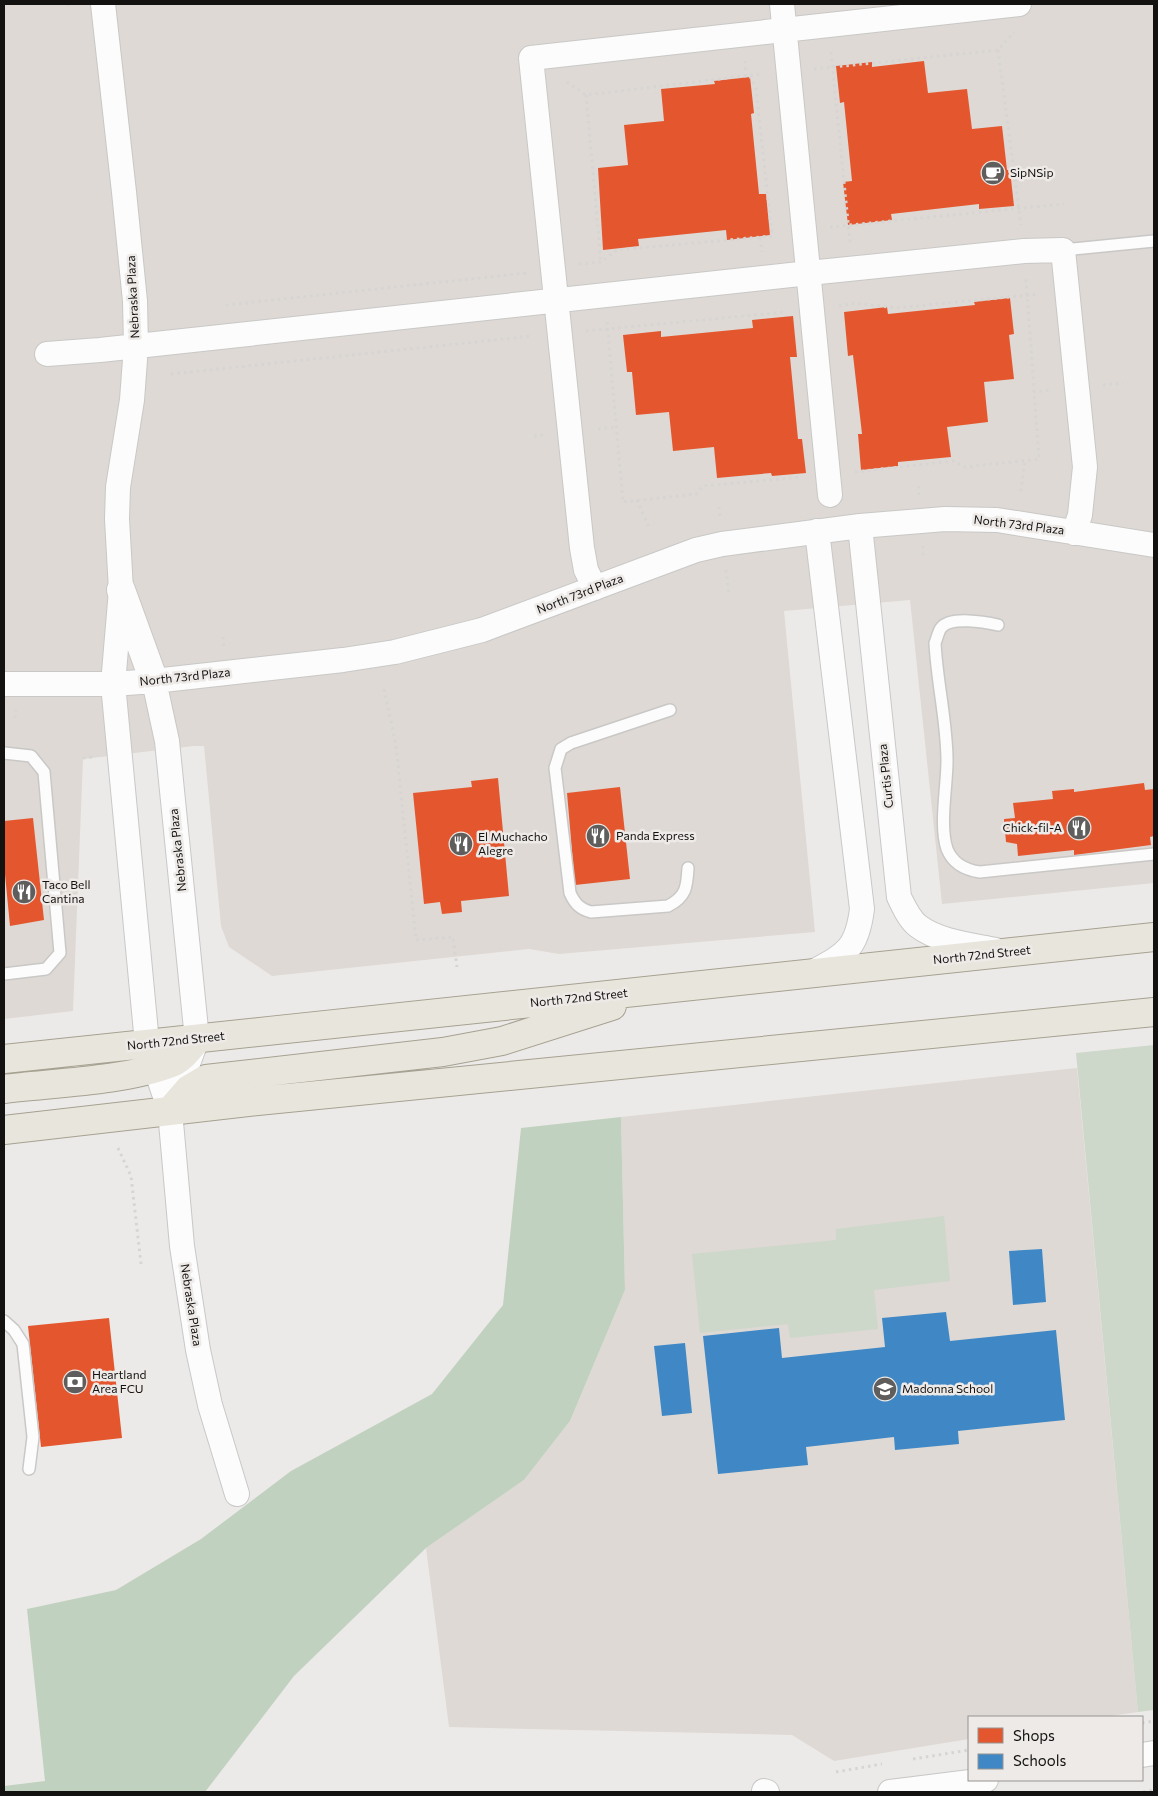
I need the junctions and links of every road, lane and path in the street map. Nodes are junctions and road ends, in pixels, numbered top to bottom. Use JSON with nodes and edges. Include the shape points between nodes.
{"nodes":[{"id":1,"x":73,"y":4,"type":"edge"},
{"id":2,"x":103,"y":4,"type":"edge"},
{"id":3,"x":782,"y":4,"type":"edge"},
{"id":4,"x":1019,"y":4,"type":"edge"},
{"id":5,"x":67,"y":5,"type":"edge"},
{"id":6,"x":784,"y":29,"type":"junction"},
{"id":7,"x":748,"y":76,"type":"joint"},
{"id":8,"x":1064,"y":204,"type":"dead end"},
{"id":9,"x":1020,"y":209,"type":"junction"},
{"id":10,"x":1154,"y":241,"type":"edge"},
{"id":11,"x":1063,"y":250,"type":"junction"},
{"id":12,"x":553,"y":267,"type":"junction"},
{"id":13,"x":809,"y":273,"type":"junction"},
{"id":14,"x":556,"y":300,"type":"junction"},
{"id":15,"x":226,"y":305,"type":"dead end"},
{"id":16,"x":834,"y":306,"type":"dead end"},
{"id":17,"x":794,"y":311,"type":"dead end"},
{"id":18,"x":560,"y":333,"type":"junction"},
{"id":19,"x":136,"y":346,"type":"junction"},
{"id":20,"x":47,"y":354,"type":"dead end"},
{"id":21,"x":171,"y":374,"type":"dead end"},
{"id":22,"x":1025,"y":460,"type":"junction"},
{"id":23,"x":855,"y":472,"type":"dead end"},
{"id":24,"x":808,"y":476,"type":"dead end"},
{"id":25,"x":1021,"y":491,"type":"dead end"},
{"id":26,"x":830,"y":495,"type":"dead end"},
{"id":27,"x":637,"y":500,"type":"junction"},
{"id":28,"x":860,"y":526,"type":"junction"},
{"id":29,"x":650,"y":530,"type":"dead end"},
{"id":30,"x":817,"y":531,"type":"junction"},
{"id":31,"x":1074,"y":533,"type":"junction"},
{"id":32,"x":1154,"y":545,"type":"edge"},
{"id":33,"x":595,"y":588,"type":"junction"},
{"id":34,"x":121,"y":590,"type":"junction"},
{"id":35,"x":998,"y":625,"type":"dead end"},
{"id":36,"x":154,"y":681,"type":"junction"},
{"id":37,"x":4,"y":684,"type":"edge"},
{"id":38,"x":113,"y":684,"type":"junction"},
{"id":39,"x":384,"y":689,"type":"dead end"},
{"id":40,"x":670,"y":710,"type":"dead end"},
{"id":41,"x":4,"y":753,"type":"edge"},
{"id":42,"x":1154,"y":854,"type":"edge"},
{"id":43,"x":688,"y":868,"type":"dead end"},
{"id":44,"x":1154,"y":937,"type":"edge"},
{"id":45,"x":1008,"y":953,"type":"junction"},
{"id":46,"x":457,"y":967,"type":"dead end"},
{"id":47,"x":4,"y":974,"type":"edge"},
{"id":48,"x":810,"y":974,"type":"junction"},
{"id":49,"x":669,"y":988,"type":"junction"},
{"id":50,"x":1154,"y":1012,"type":"edge"},
{"id":51,"x":197,"y":1039,"type":"junction"},
{"id":52,"x":152,"y":1055,"type":"junction"},
{"id":53,"x":4,"y":1059,"type":"edge"},
{"id":54,"x":4,"y":1089,"type":"edge"},
{"id":55,"x":170,"y":1111,"type":"junction"},
{"id":56,"x":4,"y":1130,"type":"edge"},
{"id":57,"x":118,"y":1148,"type":"dead end"},
{"id":58,"x":141,"y":1264,"type":"dead end"},
{"id":59,"x":4,"y":1321,"type":"edge"},
{"id":60,"x":29,"y":1469,"type":"dead end"},
{"id":61,"x":237,"y":1494,"type":"dead end"},
{"id":62,"x":968,"y":1750,"type":"edge"},
{"id":63,"x":910,"y":1760,"type":"dead end"},
{"id":64,"x":884,"y":1764,"type":"dead end"},
{"id":65,"x":836,"y":1772,"type":"dead end"},
{"id":66,"x":982,"y":1781,"type":"edge"},
{"id":67,"x":950,"y":1789,"type":"edge"},
{"id":68,"x":1154,"y":1790,"type":"edge"},
{"id":69,"x":896,"y":1792,"type":"edge"},
{"id":70,"x":1143,"y":1792,"type":"edge"}],
"edges":[{"from":1,"to":5,"type":"path"},
{"from":2,"to":19,"type":"street","name":"Nebraska Plaza","via":[[135,301]]},
{"from":3,"to":6,"type":"street"},
{"from":4,"to":6,"type":"street"},
{"from":6,"to":12,"type":"street","via":[[532,58]]},
{"from":6,"to":13,"type":"street"},
{"from":7,"to":7,"type":"path","via":[[756,88],[772,236],[617,250],[601,262],[586,95]]},
{"from":8,"to":9,"type":"path"},
{"from":9,"to":9,"type":"path","via":[[998,50],[832,67],[848,225]]},
{"from":10,"to":11,"type":"lane"},
{"from":11,"to":13,"type":"street","via":[[1024,251]]},
{"from":11,"to":31,"type":"street","via":[[1085,467],[1080,515]]},
{"from":12,"to":14,"type":"street"},
{"from":12,"to":15,"type":"path","via":[[540,272]]},
{"from":13,"to":14,"type":"street"},
{"from":13,"to":26,"type":"street"},
{"from":14,"to":18,"type":"street"},
{"from":14,"to":19,"type":"street"},
{"from":16,"to":22,"type":"path","via":[[855,303],[896,308],[1027,295],[1040,459]]},
{"from":17,"to":27,"type":"path","via":[[608,328],[623,502]]},
{"from":18,"to":21,"type":"path"},
{"from":18,"to":33,"type":"street","via":[[582,548],[586,570]]},
{"from":19,"to":20,"type":"street"},
{"from":19,"to":34,"type":"street","name":"Nebraska Plaza","via":[[132,400],[118,495]]},
{"from":22,"to":23,"type":"path","via":[[965,467],[953,461]]},
{"from":22,"to":25,"type":"path"},
{"from":24,"to":27,"type":"path","via":[[703,486],[696,494]]},
{"from":27,"to":29,"type":"path"},
{"from":28,"to":30,"type":"street","name":"North 73rd Plaza"},
{"from":28,"to":31,"type":"street","name":"North 73rd Plaza","via":[[974,519]]},
{"from":28,"to":45,"type":"street","name":"Curtis Plaza","via":[[899,897],[918,926],[956,941]]},
{"from":30,"to":33,"type":"street","name":"North 73rd Plaza","via":[[696,550]]},
{"from":30,"to":48,"type":"street","via":[[862,909],[858,933],[850,948]]},
{"from":31,"to":32,"type":"street","name":"North 73rd Plaza"},
{"from":33,"to":36,"type":"street","name":"North 73rd Plaza","via":[[482,630],[436,643],[343,660]]},
{"from":34,"to":36,"type":"street","name":"Nebraska Plaza"},
{"from":34,"to":38,"type":"street","name":"Nebraska Plaza"},
{"from":35,"to":42,"type":"lane","via":[[981,621],[949,622],[941,628],[935,643],[947,760],[944,811],[947,849],[955,863],[980,872]]},
{"from":36,"to":38,"type":"street","name":"North 73rd Plaza"},
{"from":36,"to":51,"type":"street","name":"Nebraska Plaza","via":[[167,741]]},
{"from":37,"to":38,"type":"street","name":"North 73rd Plaza"},
{"from":38,"to":52,"type":"street","name":"Nebraska Plaza"},
{"from":39,"to":46,"type":"path","via":[[396,745],[416,940],[453,937]]},
{"from":40,"to":43,"type":"lane","via":[[571,743],[561,749],[555,768],[570,893],[581,909],[591,912],[668,906],[686,892]]},
{"from":41,"to":47,"type":"lane","via":[[31,756],[44,772],[60,953],[46,969]]},
{"from":44,"to":45,"type":"main road","name":"North 72nd Street"},
{"from":45,"to":48,"type":"main road","name":"North 72nd Street"},
{"from":48,"to":49,"type":"main road","name":"North 72nd Street"},
{"from":49,"to":51,"type":"main road","name":"North 72nd Street"},
{"from":49,"to":55,"type":"main road","via":[[502,1042],[443,1052],[206,1079],[189,1089]]},
{"from":50,"to":55,"type":"main road"},
{"from":51,"to":52,"type":"main road","name":"North 72nd Street"},
{"from":51,"to":55,"type":"street","name":"Nebraska Plaza"},
{"from":52,"to":53,"type":"main road","name":"North 72nd Street"},
{"from":52,"to":54,"type":"main road","via":[[106,1077]]},
{"from":52,"to":55,"type":"street","name":"Nebraska Plaza"},
{"from":55,"to":56,"type":"main road"},
{"from":55,"to":61,"type":"street","name":"Nebraska Plaza","via":[[182,1246],[198,1350],[215,1424]]},
{"from":57,"to":58,"type":"path","via":[[131,1176]]},
{"from":59,"to":60,"type":"lane","via":[[23,1344],[33,1437]]},
{"from":62,"to":63,"type":"path"},
{"from":64,"to":65,"type":"path"},
{"from":66,"to":67,"type":"street"},
{"from":67,"to":69,"type":"street"},
{"from":68,"to":70,"type":"path"}]}
